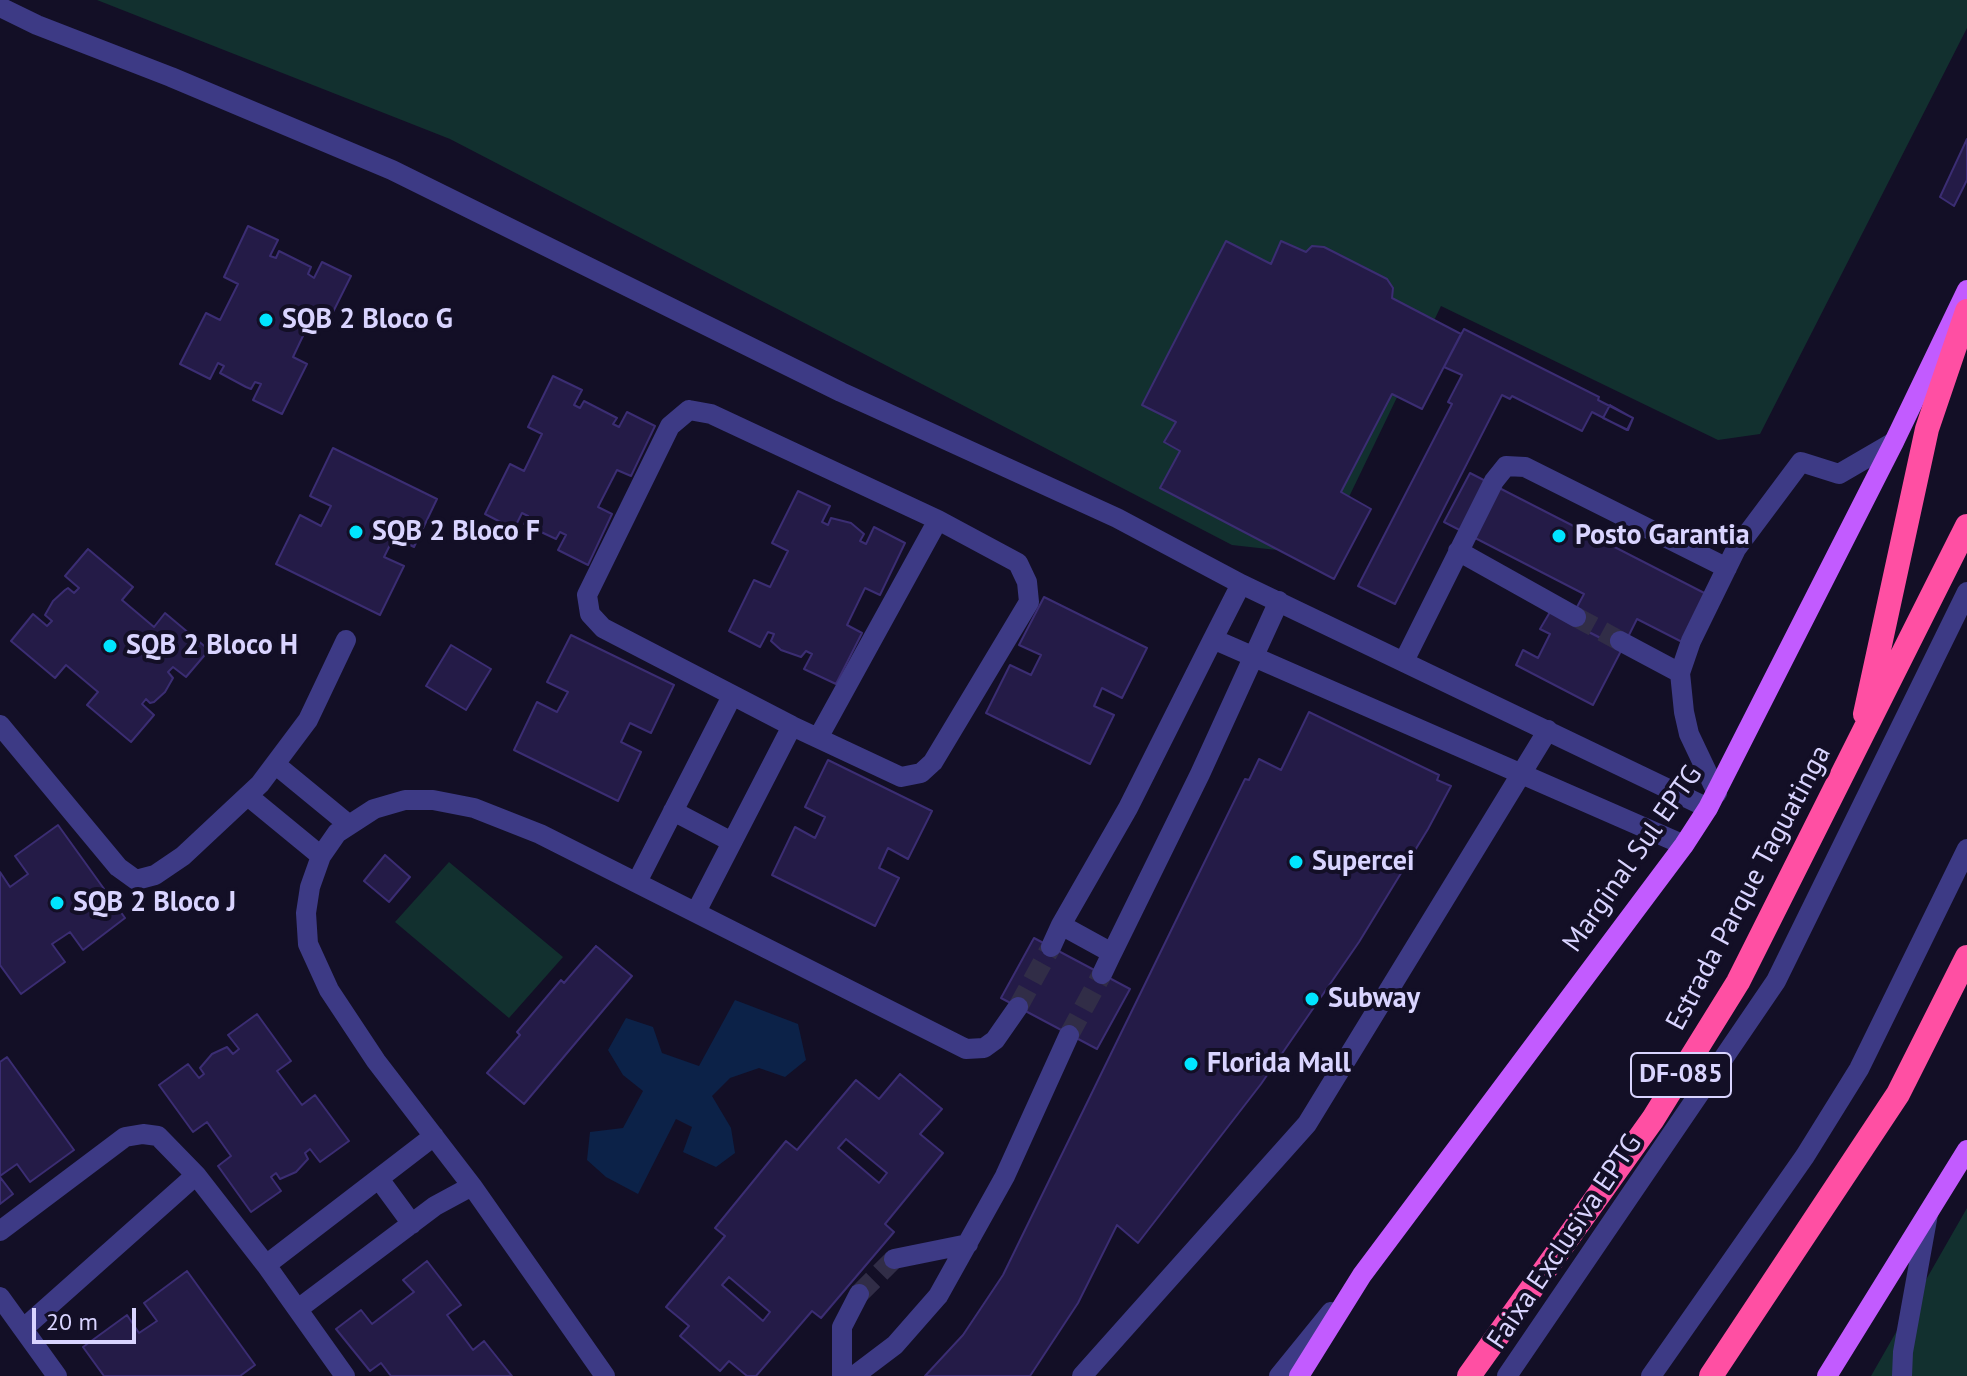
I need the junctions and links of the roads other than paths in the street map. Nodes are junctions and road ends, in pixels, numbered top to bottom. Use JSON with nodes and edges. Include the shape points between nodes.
{"nodes":[{"id":1,"x":0,"y":7,"type":"edge"},
{"id":2,"x":1967,"y":290,"type":"edge"},
{"id":3,"x":1967,"y":311,"type":"edge"},
{"id":4,"x":1894,"y":442,"type":"junction"},
{"id":5,"x":938,"y":520,"type":"junction"},
{"id":6,"x":1967,"y":526,"type":"edge"},
{"id":7,"x":1458,"y":551,"type":"junction"},
{"id":8,"x":1727,"y":568,"type":"junction"},
{"id":9,"x":1241,"y":584,"type":"junction"},
{"id":10,"x":1967,"y":592,"type":"edge"},
{"id":11,"x":1279,"y":601,"type":"junction"},
{"id":12,"x":1576,"y":617,"type":"tunnel mouth"},
{"id":13,"x":1213,"y":639,"type":"junction"},
{"id":14,"x":346,"y":640,"type":"dead end"},
{"id":15,"x":1620,"y":641,"type":"tunnel mouth"},
{"id":16,"x":1252,"y":656,"type":"junction"},
{"id":17,"x":1404,"y":661,"type":"junction"},
{"id":18,"x":1680,"y":673,"type":"junction"},
{"id":19,"x":732,"y":696,"type":"junction"},
{"id":20,"x":0,"y":725,"type":"edge"},
{"id":21,"x":792,"y":726,"type":"junction"},
{"id":22,"x":1548,"y":730,"type":"junction"},
{"id":23,"x":818,"y":738,"type":"junction"},
{"id":24,"x":1856,"y":751,"type":"junction"},
{"id":25,"x":275,"y":764,"type":"junction"},
{"id":26,"x":1520,"y":773,"type":"junction"},
{"id":27,"x":248,"y":796,"type":"junction"},
{"id":28,"x":1712,"y":800,"type":"junction"},
{"id":29,"x":673,"y":811,"type":"junction"},
{"id":30,"x":348,"y":824,"type":"junction"},
{"id":31,"x":732,"y":842,"type":"junction"},
{"id":32,"x":1684,"y":845,"type":"junction"},
{"id":33,"x":1967,"y":849,"type":"edge"},
{"id":34,"x":321,"y":856,"type":"junction"},
{"id":35,"x":637,"y":882,"type":"junction"},
{"id":36,"x":696,"y":912,"type":"junction"},
{"id":37,"x":1061,"y":925,"type":"junction"},
{"id":38,"x":1051,"y":947,"type":"tunnel mouth"},
{"id":39,"x":1112,"y":953,"type":"junction"},
{"id":40,"x":1967,"y":957,"type":"edge"},
{"id":41,"x":1102,"y":974,"type":"tunnel mouth"},
{"id":42,"x":1018,"y":1007,"type":"tunnel mouth"},
{"id":43,"x":1069,"y":1035,"type":"tunnel mouth"},
{"id":44,"x":434,"y":1136,"type":"junction"},
{"id":45,"x":1967,"y":1150,"type":"edge"},
{"id":46,"x":196,"y":1175,"type":"junction"},
{"id":47,"x":379,"y":1179,"type":"junction"},
{"id":48,"x":472,"y":1186,"type":"junction"},
{"id":49,"x":1928,"y":1213,"type":"junction"},
{"id":50,"x":412,"y":1224,"type":"junction"},
{"id":51,"x":0,"y":1231,"type":"edge"},
{"id":52,"x":968,"y":1244,"type":"junction"},
{"id":53,"x":894,"y":1259,"type":"tunnel mouth"},
{"id":54,"x":266,"y":1265,"type":"junction"},
{"id":55,"x":1362,"y":1275,"type":"junction"},
{"id":56,"x":859,"y":1294,"type":"tunnel mouth"},
{"id":57,"x":0,"y":1297,"type":"edge"},
{"id":58,"x":298,"y":1309,"type":"junction"},
{"id":59,"x":24,"y":1328,"type":"junction"},
{"id":60,"x":343,"y":1375,"type":"edge"},
{"id":61,"x":57,"y":1376,"type":"edge"},
{"id":62,"x":605,"y":1376,"type":"edge"},
{"id":63,"x":842,"y":1376,"type":"edge"},
{"id":64,"x":854,"y":1376,"type":"edge"},
{"id":65,"x":1082,"y":1376,"type":"edge"},
{"id":66,"x":1279,"y":1376,"type":"edge"},
{"id":67,"x":1299,"y":1376,"type":"edge"},
{"id":68,"x":1469,"y":1376,"type":"edge"},
{"id":69,"x":1507,"y":1376,"type":"edge"},
{"id":70,"x":1651,"y":1376,"type":"edge"},
{"id":71,"x":1711,"y":1376,"type":"edge"},
{"id":72,"x":1827,"y":1376,"type":"edge"},
{"id":73,"x":1902,"y":1376,"type":"edge"}],
"edges":[{"from":1,"to":9,"type":"lane","via":[[392,170],[841,392],[1117,518]]},
{"from":2,"to":4,"type":"main road","name":"Marginal Sul EPTG"},
{"from":3,"to":24,"type":"highway","via":[[1927,429]]},
{"from":4,"to":8,"type":"lane","via":[[1839,474],[1801,462]]},
{"from":4,"to":28,"type":"main road","name":"Marginal Sul EPTG"},
{"from":5,"to":19,"type":"lane","via":[[711,414],[689,410],[670,426],[587,595],[590,614],[603,628]]},
{"from":5,"to":23,"type":"lane"},
{"from":5,"to":23,"type":"lane","via":[[1018,563],[1029,602],[933,762],[921,773],[901,777]]},
{"from":6,"to":24,"type":"highway","name":"Estrada Parque Taguatinga","number":"DF-085"},
{"from":7,"to":8,"type":"lane","via":[[1494,481],[1506,466],[1525,467]]},
{"from":7,"to":12,"type":"lane"},
{"from":7,"to":17,"type":"lane"},
{"from":8,"to":18,"type":"lane"},
{"from":9,"to":11,"type":"lane"},
{"from":9,"to":13,"type":"lane"},
{"from":10,"to":69,"type":"lane","name":"Faixa Exclusiva EPTG","via":[[1776,981]]},
{"from":11,"to":16,"type":"lane"},
{"from":11,"to":17,"type":"lane"},
{"from":13,"to":16,"type":"lane"},
{"from":13,"to":37,"type":"lane","via":[[1128,808]]},
{"from":14,"to":25,"type":"lane","via":[[308,720]]},
{"from":15,"to":18,"type":"lane"},
{"from":16,"to":26,"type":"lane"},
{"from":16,"to":39,"type":"lane"},
{"from":17,"to":22,"type":"lane"},
{"from":18,"to":28,"type":"lane","via":[[1689,734]]},
{"from":19,"to":21,"type":"lane"},
{"from":19,"to":29,"type":"lane"},
{"from":20,"to":27,"type":"lane","via":[[118,867],[136,880],[155,875],[183,856]]},
{"from":21,"to":23,"type":"lane"},
{"from":21,"to":31,"type":"lane"},
{"from":22,"to":26,"type":"lane"},
{"from":22,"to":28,"type":"lane"},
{"from":24,"to":68,"type":"highway","name":"Estrada Parque Taguatinga","number":"DF-085","via":[[1731,995],[1653,1119]]},
{"from":25,"to":27,"type":"lane"},
{"from":25,"to":30,"type":"lane"},
{"from":26,"to":32,"type":"lane"},
{"from":26,"to":65,"type":"lane","via":[[1307,1124]]},
{"from":27,"to":34,"type":"lane"},
{"from":28,"to":32,"type":"main road","name":"Marginal Sul EPTG"},
{"from":29,"to":31,"type":"lane"},
{"from":29,"to":35,"type":"lane"},
{"from":30,"to":34,"type":"lane"},
{"from":30,"to":35,"type":"lane","via":[[405,800],[474,808]]},
{"from":31,"to":36,"type":"lane"},
{"from":32,"to":55,"type":"main road","name":"Marginal Sul EPTG"},
{"from":33,"to":70,"type":"lane","via":[[1859,1069],[1805,1156]]},
{"from":34,"to":44,"type":"lane","via":[[308,900],[308,944],[329,990]]},
{"from":35,"to":36,"type":"lane"},
{"from":36,"to":42,"type":"lane","via":[[966,1049],[984,1048],[995,1040]]},
{"from":37,"to":38,"type":"lane"},
{"from":37,"to":39,"type":"lane"},
{"from":39,"to":41,"type":"lane"},
{"from":40,"to":71,"type":"highway","via":[[1898,1094]]},
{"from":43,"to":52,"type":"lane"},
{"from":44,"to":47,"type":"lane"},
{"from":44,"to":48,"type":"lane"},
{"from":45,"to":49,"type":"main road"},
{"from":46,"to":51,"type":"lane","via":[[158,1136],[125,1137]]},
{"from":46,"to":54,"type":"lane"},
{"from":46,"to":59,"type":"lane"},
{"from":47,"to":50,"type":"lane"},
{"from":47,"to":54,"type":"lane"},
{"from":48,"to":50,"type":"lane"},
{"from":48,"to":62,"type":"lane"},
{"from":49,"to":72,"type":"main road"},
{"from":49,"to":73,"type":"lane"},
{"from":50,"to":58,"type":"lane"},
{"from":52,"to":53,"type":"lane"},
{"from":52,"to":64,"type":"lane","via":[[938,1296],[895,1345]]},
{"from":54,"to":58,"type":"lane"},
{"from":55,"to":66,"type":"lane"},
{"from":55,"to":67,"type":"main road","name":"Marginal Sul EPTG"},
{"from":56,"to":63,"type":"lane","via":[[842,1327]]},
{"from":57,"to":59,"type":"lane"},
{"from":58,"to":60,"type":"lane"},
{"from":59,"to":61,"type":"lane"}]}
